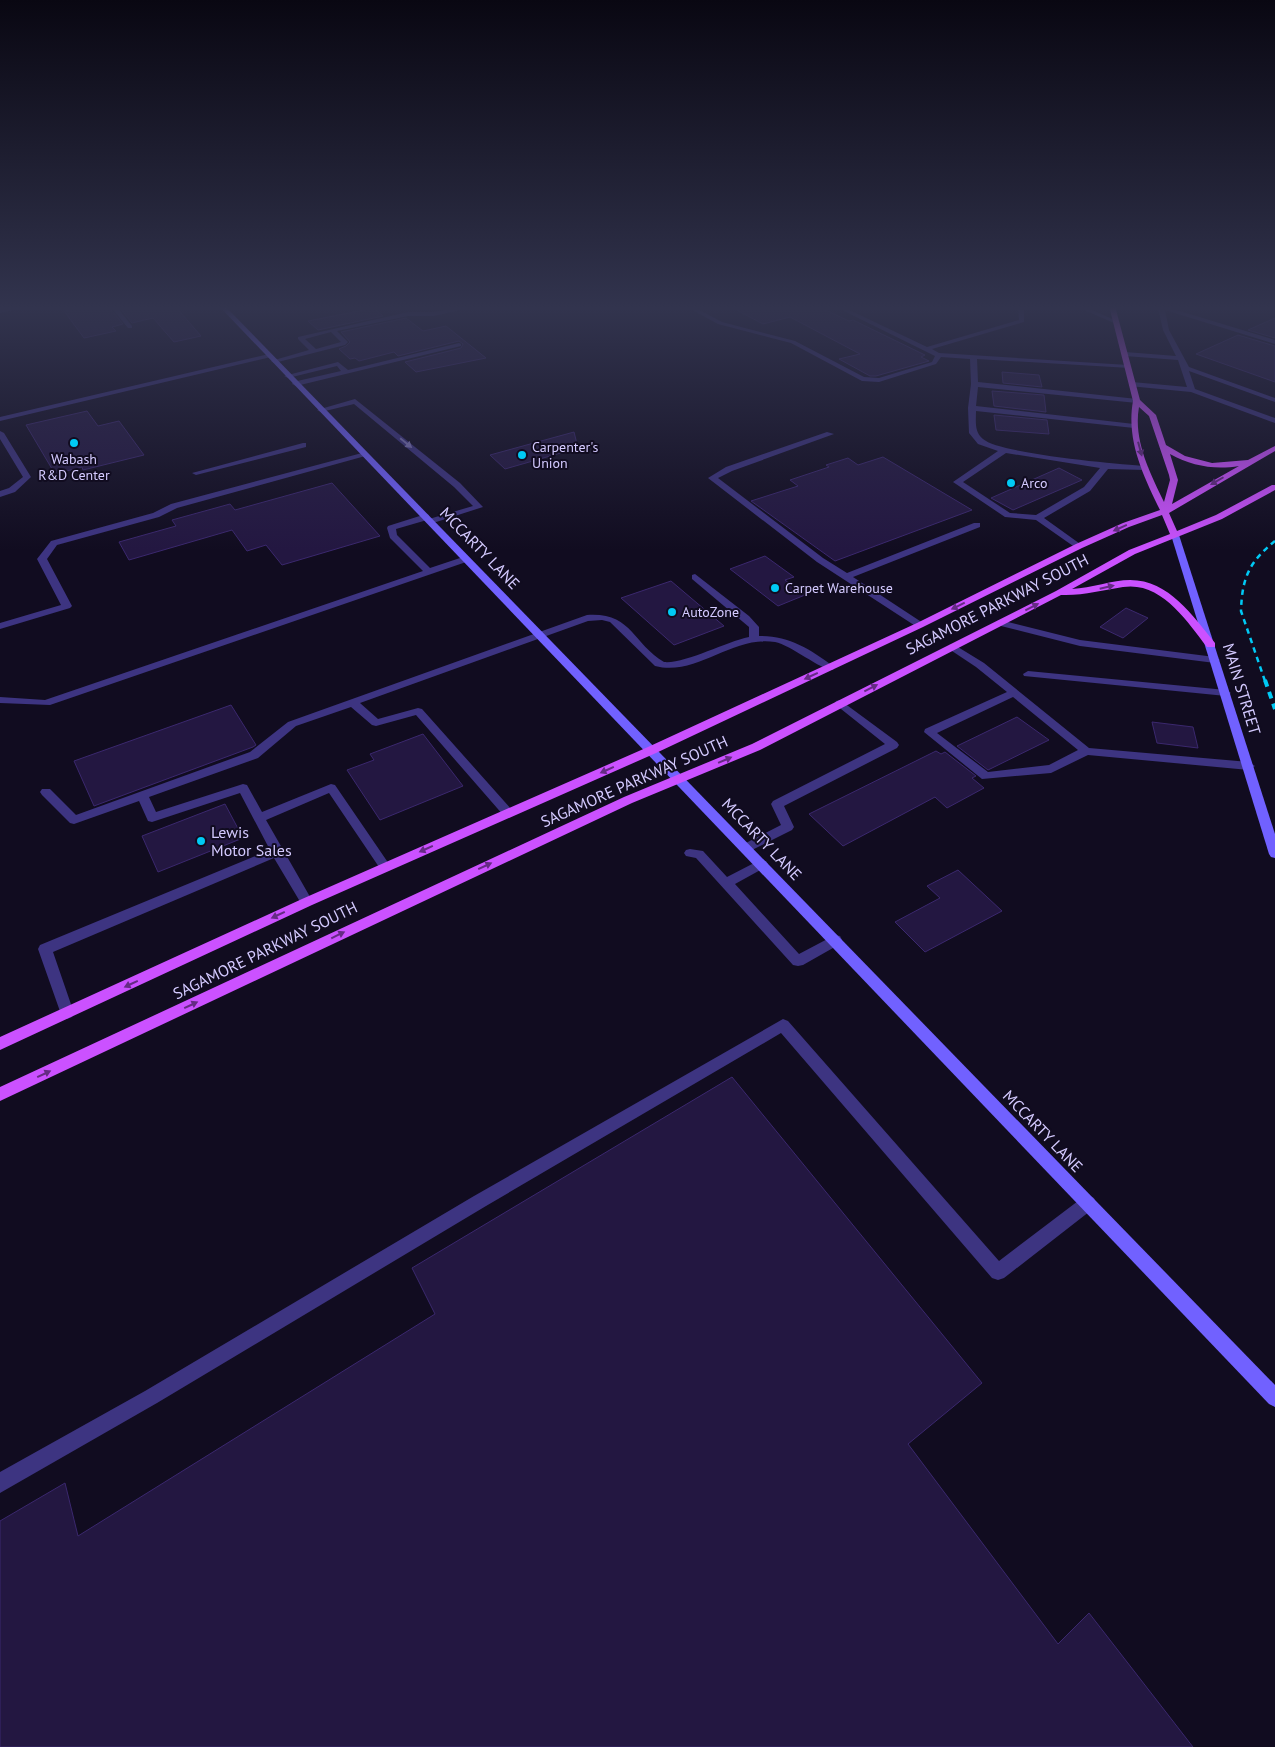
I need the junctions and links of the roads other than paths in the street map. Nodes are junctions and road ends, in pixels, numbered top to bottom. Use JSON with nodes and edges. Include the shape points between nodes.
{"nodes":[{"id":1,"x":140,"y":388,"type":"edge"},
{"id":2,"x":299,"y":388,"type":"edge"},
{"id":3,"x":975,"y":388,"type":"edge"},
{"id":4,"x":1007,"y":388,"type":"edge"},
{"id":5,"x":1133,"y":388,"type":"edge"},
{"id":6,"x":1167,"y":388,"type":"edge"},
{"id":7,"x":1228,"y":388,"type":"edge"},
{"id":8,"x":1192,"y":390,"type":"joint"},
{"id":9,"x":1137,"y":401,"type":"junction"},
{"id":10,"x":1267,"y":406,"type":"edge"},
{"id":11,"x":972,"y":408,"type":"junction"},
{"id":12,"x":321,"y":410,"type":"junction"},
{"id":13,"x":0,"y":419,"type":"edge"},
{"id":14,"x":1275,"y":421,"type":"edge"},
{"id":15,"x":1134,"y":426,"type":"junction"},
{"id":16,"x":0,"y":433,"type":"edge"},
{"id":17,"x":830,"y":434,"type":"dead end"},
{"id":18,"x":303,"y":445,"type":"dead end"},
{"id":19,"x":1163,"y":446,"type":"junction"},
{"id":20,"x":1275,"y":448,"type":"edge"},
{"id":21,"x":1005,"y":450,"type":"junction"},
{"id":22,"x":365,"y":455,"type":"junction"},
{"id":23,"x":1257,"y":459,"type":"junction"},
{"id":24,"x":1106,"y":466,"type":"junction"},
{"id":25,"x":1145,"y":468,"type":"junction"},
{"id":26,"x":196,"y":473,"type":"dead end"},
{"id":27,"x":1275,"y":487,"type":"edge"},
{"id":28,"x":0,"y":494,"type":"edge"},
{"id":29,"x":1166,"y":511,"type":"junction"},
{"id":30,"x":1038,"y":518,"type":"junction"},
{"id":31,"x":428,"y":519,"type":"junction"},
{"id":32,"x":977,"y":525,"type":"dead end"},
{"id":33,"x":1175,"y":535,"type":"junction"},
{"id":34,"x":1079,"y":546,"type":"junction"},
{"id":35,"x":466,"y":559,"type":"junction"},
{"id":36,"x":428,"y":572,"type":"junction"},
{"id":37,"x":695,"y":577,"type":"dead end"},
{"id":38,"x":846,"y":577,"type":"junction"},
{"id":39,"x":1058,"y":594,"type":"junction"},
{"id":40,"x":1000,"y":623,"type":"junction"},
{"id":41,"x":920,"y":625,"type":"junction"},
{"id":42,"x":0,"y":626,"type":"edge"},
{"id":43,"x":539,"y":634,"type":"junction"},
{"id":44,"x":754,"y":637,"type":"junction"},
{"id":45,"x":1211,"y":644,"type":"junction"},
{"id":46,"x":953,"y":646,"type":"junction"},
{"id":47,"x":1216,"y":660,"type":"junction"},
{"id":48,"x":829,"y":668,"type":"junction"},
{"id":49,"x":1028,"y":674,"type":"dead end"},
{"id":50,"x":1014,"y":693,"type":"junction"},
{"id":51,"x":1226,"y":693,"type":"junction"},
{"id":52,"x":0,"y":700,"type":"edge"},
{"id":53,"x":352,"y":702,"type":"junction"},
{"id":54,"x":840,"y":704,"type":"junction"},
{"id":55,"x":652,"y":750,"type":"junction"},
{"id":56,"x":1086,"y":751,"type":"junction"},
{"id":57,"x":1249,"y":766,"type":"junction"},
{"id":58,"x":680,"y":779,"type":"junction"},
{"id":59,"x":46,"y":792,"type":"dead end"},
{"id":60,"x":143,"y":796,"type":"junction"},
{"id":61,"x":508,"y":813,"type":"junction"},
{"id":62,"x":259,"y":818,"type":"junction"},
{"id":63,"x":746,"y":848,"type":"junction"},
{"id":64,"x":277,"y":852,"type":"junction"},
{"id":65,"x":690,"y":853,"type":"dead end"},
{"id":66,"x":1275,"y":854,"type":"edge"},
{"id":67,"x":762,"y":864,"type":"junction"},
{"id":68,"x":385,"y":867,"type":"junction"},
{"id":69,"x":726,"y":883,"type":"junction"},
{"id":70,"x":307,"y":902,"type":"junction"},
{"id":71,"x":835,"y":940,"type":"junction"},
{"id":72,"x":67,"y":1013,"type":"junction"},
{"id":73,"x":0,"y":1044,"type":"edge"},
{"id":74,"x":0,"y":1094,"type":"edge"},
{"id":75,"x":1088,"y":1203,"type":"junction"},
{"id":76,"x":1275,"y":1398,"type":"edge"},
{"id":77,"x":0,"y":1483,"type":"edge"}],
"edges":[{"from":1,"to":13,"type":"street"},
{"from":2,"to":12,"type":"main road","name":"MCCARTY LANE"},
{"from":3,"to":11,"type":"street"},
{"from":4,"to":9,"type":"street"},
{"from":5,"to":9,"type":"main road"},
{"from":6,"to":8,"type":"street"},
{"from":7,"to":10,"type":"street"},
{"from":8,"to":10,"type":"street"},
{"from":9,"to":15,"type":"main road"},
{"from":9,"to":19,"type":"main road","via":[[1152,415]]},
{"from":10,"to":14,"type":"street"},
{"from":11,"to":15,"type":"street"},
{"from":11,"to":21,"type":"street","via":[[973,433],[981,442]]},
{"from":12,"to":22,"type":"main road","name":"MCCARTY LANE"},
{"from":12,"to":31,"type":"street","one_way":true,"via":[[355,401],[479,506]]},
{"from":15,"to":25,"type":"main road","one_way":true},
{"from":16,"to":28,"type":"street","via":[[27,478],[12,490]]},
{"from":17,"to":38,"type":"street","via":[[712,478]]},
{"from":18,"to":26,"type":"street"},
{"from":19,"to":23,"type":"main road","via":[[1181,459],[1202,465],[1224,466]]},
{"from":19,"to":29,"type":"main road","via":[[1174,480]]},
{"from":20,"to":23,"type":"main road","name":"SAGAMORE PARKWAY SOUTH"},
{"from":21,"to":24,"type":"street"},
{"from":21,"to":30,"type":"street","via":[[957,482],[1008,515]]},
{"from":22,"to":31,"type":"main road","name":"MCCARTY LANE"},
{"from":22,"to":42,"type":"street","via":[[174,506],[156,515],[54,544],[42,559],[67,606]]},
{"from":23,"to":29,"type":"main road","name":"SAGAMORE PARKWAY SOUTH","one_way":true},
{"from":24,"to":25,"type":"street"},
{"from":24,"to":30,"type":"street","via":[[1087,489]]},
{"from":25,"to":29,"type":"main road"},
{"from":27,"to":33,"type":"main road","name":"SAGAMORE PARKWAY SOUTH","via":[[1220,517]]},
{"from":29,"to":33,"type":"main road"},
{"from":29,"to":34,"type":"main road","name":"SAGAMORE PARKWAY SOUTH","one_way":true},
{"from":30,"to":34,"type":"street"},
{"from":31,"to":35,"type":"main road","name":"MCCARTY LANE"},
{"from":31,"to":36,"type":"street","via":[[391,528],[393,536]]},
{"from":32,"to":38,"type":"street"},
{"from":33,"to":39,"type":"main road","name":"SAGAMORE PARKWAY SOUTH","via":[[1132,552]]},
{"from":33,"to":45,"type":"main road","name":"MAIN STREET"},
{"from":34,"to":41,"type":"main road","name":"SAGAMORE PARKWAY SOUTH","one_way":true},
{"from":35,"to":36,"type":"street"},
{"from":35,"to":43,"type":"main road","name":"MCCARTY LANE"},
{"from":36,"to":52,"type":"street","via":[[46,703]]},
{"from":37,"to":44,"type":"street","via":[[746,618],[754,627]]},
{"from":38,"to":41,"type":"street"},
{"from":40,"to":39,"type":"main road","name":"SAGAMORE PARKWAY SOUTH","one_way":true},
{"from":39,"to":45,"type":"main road","one_way":true,"via":[[1120,584],[1144,585],[1160,591],[1176,604]]},
{"from":40,"to":46,"type":"main road","name":"SAGAMORE PARKWAY SOUTH"},
{"from":40,"to":47,"type":"street","via":[[1038,635],[1097,647]]},
{"from":41,"to":48,"type":"main road","name":"SAGAMORE PARKWAY SOUTH"},
{"from":43,"to":44,"type":"street","via":[[602,616],[613,620],[659,664],[668,666]]},
{"from":43,"to":53,"type":"street"},
{"from":43,"to":55,"type":"main road","name":"MCCARTY LANE"},
{"from":44,"to":48,"type":"street","via":[[799,647]]},
{"from":45,"to":47,"type":"main road","name":"MAIN STREET"},
{"from":46,"to":50,"type":"street"},
{"from":54,"to":46,"type":"main road","name":"SAGAMORE PARKWAY SOUTH","one_way":true},
{"from":47,"to":51,"type":"main road","name":"MAIN STREET"},
{"from":48,"to":55,"type":"main road","name":"SAGAMORE PARKWAY SOUTH","one_way":true},
{"from":49,"to":51,"type":"street"},
{"from":50,"to":56,"type":"street"},
{"from":50,"to":56,"type":"street","via":[[929,732],[986,776],[1051,769]]},
{"from":51,"to":57,"type":"main road","name":"MAIN STREET"},
{"from":53,"to":60,"type":"street","via":[[292,724],[254,754]]},
{"from":53,"to":61,"type":"street","via":[[376,723],[418,711]]},
{"from":58,"to":54,"type":"main road","name":"SAGAMORE PARKWAY SOUTH","one_way":true,"via":[[756,747]]},
{"from":54,"to":63,"type":"street","via":[[893,745],[777,804],[788,827]]},
{"from":55,"to":58,"type":"main road","name":"MCCARTY LANE"},
{"from":55,"to":61,"type":"main road","name":"SAGAMORE PARKWAY SOUTH","one_way":true},
{"from":56,"to":57,"type":"street"},
{"from":57,"to":66,"type":"main road","name":"MAIN STREET"},
{"from":58,"to":63,"type":"main road","name":"MCCARTY LANE"},
{"from":74,"to":58,"type":"main road","name":"SAGAMORE PARKWAY SOUTH","one_way":true,"via":[[409,901]]},
{"from":59,"to":60,"type":"street","via":[[74,820]]},
{"from":60,"to":62,"type":"street","via":[[152,818],[243,788]]},
{"from":61,"to":68,"type":"main road","name":"SAGAMORE PARKWAY SOUTH","one_way":true},
{"from":62,"to":64,"type":"street"},
{"from":62,"to":68,"type":"street","via":[[331,788]]},
{"from":63,"to":67,"type":"main road","name":"MCCARTY LANE"},
{"from":64,"to":70,"type":"street"},
{"from":64,"to":72,"type":"street","via":[[45,948]]},
{"from":65,"to":69,"type":"street","via":[[699,854]]},
{"from":67,"to":69,"type":"street"},
{"from":67,"to":71,"type":"main road","name":"MCCARTY LANE"},
{"from":68,"to":70,"type":"main road","name":"SAGAMORE PARKWAY SOUTH"},
{"from":69,"to":71,"type":"street","via":[[798,961]]},
{"from":70,"to":72,"type":"main road","name":"SAGAMORE PARKWAY SOUTH","one_way":true},
{"from":71,"to":75,"type":"main road","name":"MCCARTY LANE"},
{"from":72,"to":73,"type":"main road","name":"SAGAMORE PARKWAY SOUTH"},
{"from":75,"to":76,"type":"main road","name":"MCCARTY LANE"},
{"from":75,"to":77,"type":"street","via":[[998,1272],[783,1026]]}]}
